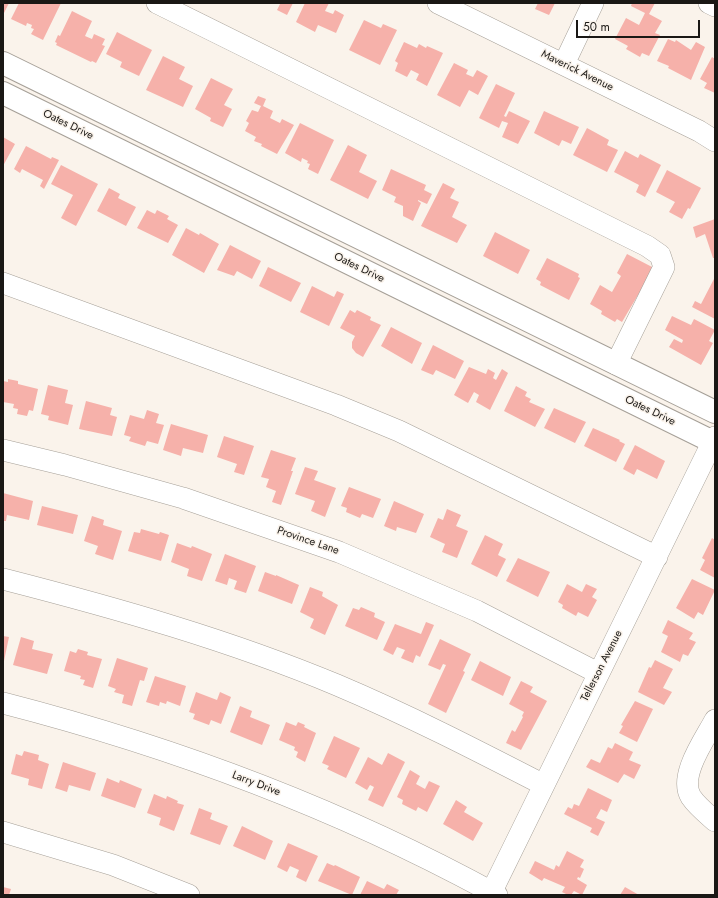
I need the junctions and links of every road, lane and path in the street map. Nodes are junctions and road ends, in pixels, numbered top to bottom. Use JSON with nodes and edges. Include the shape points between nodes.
{"nodes":[{"id":1,"x":157,"y":3,"type":"edge"},
{"id":2,"x":438,"y":3,"type":"edge"},
{"id":3,"x":594,"y":3,"type":"edge"},
{"id":4,"x":709,"y":3,"type":"edge"},
{"id":5,"x":715,"y":6,"type":"edge"},
{"id":6,"x":3,"y":63,"type":"edge"},
{"id":7,"x":564,"y":64,"type":"junction"},
{"id":8,"x":3,"y":93,"type":"edge"},
{"id":9,"x":715,"y":141,"type":"edge"},
{"id":10,"x":3,"y":283,"type":"edge"},
{"id":11,"x":616,"y":364,"type":"junction"},
{"id":12,"x":715,"y":412,"type":"edge"},
{"id":13,"x":714,"y":441,"type":"edge"},
{"id":14,"x":3,"y":450,"type":"edge"},
{"id":15,"x":657,"y":557,"type":"junction"},
{"id":16,"x":3,"y":578,"type":"edge"},
{"id":17,"x":598,"y":673,"type":"junction"},
{"id":18,"x":3,"y":703,"type":"edge"},
{"id":19,"x":715,"y":720,"type":"edge"},
{"id":20,"x":544,"y":785,"type":"junction"},
{"id":21,"x":715,"y":822,"type":"edge"},
{"id":22,"x":3,"y":832,"type":"edge"},
{"id":23,"x":493,"y":894,"type":"edge"},
{"id":24,"x":189,"y":895,"type":"edge"}],
"edges":[{"from":1,"to":11,"type":"street","via":[[647,246],[660,255],[664,267]]},
{"from":2,"to":7,"type":"street","name":"Maverick Avenue"},
{"from":3,"to":7,"type":"street"},
{"from":4,"to":5,"type":"street"},
{"from":6,"to":11,"type":"main road"},
{"from":7,"to":9,"type":"street","name":"Maverick Avenue"},
{"from":8,"to":13,"type":"main road","name":"Oates Drive"},
{"from":10,"to":15,"type":"street","via":[[392,428]]},
{"from":11,"to":12,"type":"main road"},
{"from":13,"to":15,"type":"street","name":"Tellerson Avenue"},
{"from":14,"to":17,"type":"street","name":"Province Lane","via":[[183,498],[339,552],[478,611]]},
{"from":15,"to":17,"type":"street","name":"Tellerson Avenue"},
{"from":16,"to":20,"type":"street","via":[[120,610],[260,656],[337,685],[466,744]]},
{"from":17,"to":20,"type":"street","name":"Tellerson Avenue"},
{"from":18,"to":23,"type":"street","name":"Larry Drive","via":[[64,718],[187,758],[297,800],[417,854]]},
{"from":19,"to":21,"type":"street","via":[[688,773],[686,784],[691,796]]},
{"from":20,"to":23,"type":"street","name":"Tellerson Avenue"},
{"from":22,"to":24,"type":"street","via":[[113,865]]}]}
